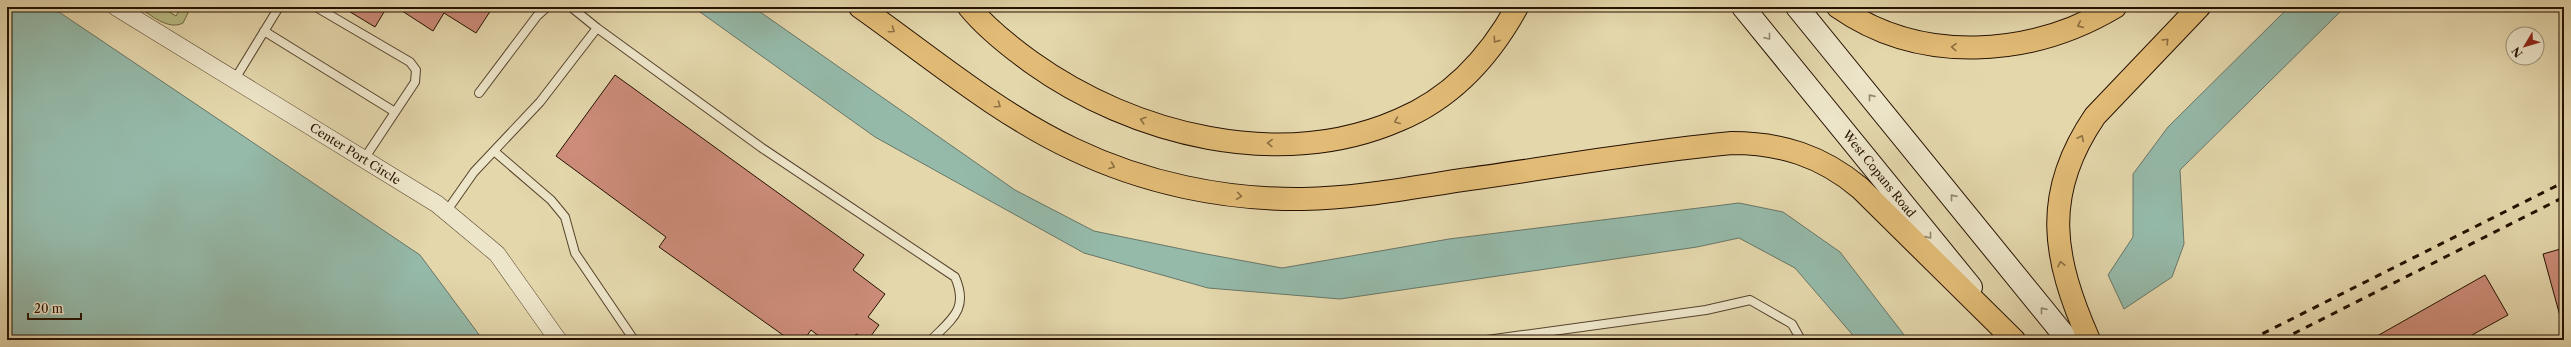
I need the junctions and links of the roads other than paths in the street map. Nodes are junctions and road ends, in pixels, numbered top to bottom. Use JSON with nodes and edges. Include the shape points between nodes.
{"nodes":[{"id":1,"x":116,"y":7,"type":"edge"},
{"id":2,"x":279,"y":7,"type":"edge"},
{"id":3,"x":316,"y":7,"type":"edge"},
{"id":4,"x":547,"y":7,"type":"edge"},
{"id":5,"x":571,"y":7,"type":"edge"},
{"id":6,"x":860,"y":7,"type":"edge"},
{"id":7,"x":969,"y":7,"type":"edge"},
{"id":8,"x":1517,"y":7,"type":"edge"},
{"id":9,"x":1743,"y":7,"type":"edge"},
{"id":10,"x":1797,"y":7,"type":"edge"},
{"id":11,"x":1838,"y":7,"type":"edge"},
{"id":12,"x":2115,"y":7,"type":"edge"},
{"id":13,"x":2199,"y":7,"type":"edge"},
{"id":14,"x":597,"y":28,"type":"junction"},
{"id":15,"x":264,"y":31,"type":"junction"},
{"id":16,"x":235,"y":79,"type":"junction"},
{"id":17,"x":479,"y":94,"type":"dead end"},
{"id":18,"x":395,"y":112,"type":"junction"},
{"id":19,"x":494,"y":151,"type":"junction"},
{"id":20,"x":364,"y":159,"type":"junction"},
{"id":21,"x":446,"y":212,"type":"junction"},
{"id":22,"x":558,"y":340,"type":"edge"},
{"id":23,"x":634,"y":340,"type":"edge"},
{"id":24,"x":931,"y":340,"type":"edge"},
{"id":25,"x":1487,"y":340,"type":"edge"},
{"id":26,"x":1801,"y":340,"type":"edge"},
{"id":27,"x":2014,"y":340,"type":"edge"},
{"id":28,"x":2068,"y":340,"type":"edge"},
{"id":29,"x":2089,"y":340,"type":"edge"}],
"edges":[{"from":1,"to":16,"type":"street","name":"Center Port Circle"},
{"from":2,"to":15,"type":"lane"},
{"from":3,"to":18,"type":"lane","via":[[410,62],[416,70],[416,82]]},
{"from":4,"to":17,"type":"lane","via":[[537,16]]},
{"from":5,"to":14,"type":"lane"},
{"from":6,"to":27,"type":"highway","one_way":true,"via":[[1000,107],[1048,137],[1126,171],[1182,187],[1212,192],[1276,199],[1330,198],[1697,146],[1751,143],[1789,149],[1834,168],[1860,188]]},
{"from":8,"to":7,"type":"highway","one_way":true,"via":[[1485,56],[1471,71],[1457,84],[1420,109],[1401,120],[1358,135],[1288,144],[1206,136],[1156,124],[1106,106],[1058,81],[1027,59],[993,32]]},
{"from":9,"to":27,"type":"main road","name":"West Copans Road","one_way":true},
{"from":28,"to":10,"type":"main road","one_way":true},
{"from":12,"to":11,"type":"highway","one_way":true,"via":[[2064,33],[2026,43],[1989,47],[1950,47],[1915,41],[1871,26]]},
{"from":29,"to":13,"type":"highway","one_way":true,"via":[[2066,285],[2059,252],[2058,210],[2070,162],[2095,116]]},
{"from":14,"to":19,"type":"lane","via":[[540,102]]},
{"from":14,"to":24,"type":"lane","via":[[762,148],[955,277],[961,302],[955,315]]},
{"from":15,"to":16,"type":"lane"},
{"from":15,"to":18,"type":"lane"},
{"from":16,"to":20,"type":"street","name":"Center Port Circle"},
{"from":18,"to":20,"type":"lane"},
{"from":19,"to":21,"type":"lane","via":[[474,172]]},
{"from":19,"to":23,"type":"lane","via":[[551,200],[565,217],[575,253]]},
{"from":20,"to":21,"type":"street","name":"Center Port Circle"},
{"from":21,"to":22,"type":"street","name":"Center Port Circle","via":[[497,254]]},
{"from":25,"to":26,"type":"lane","via":[[1706,310],[1750,300],[1792,324]]}]}
